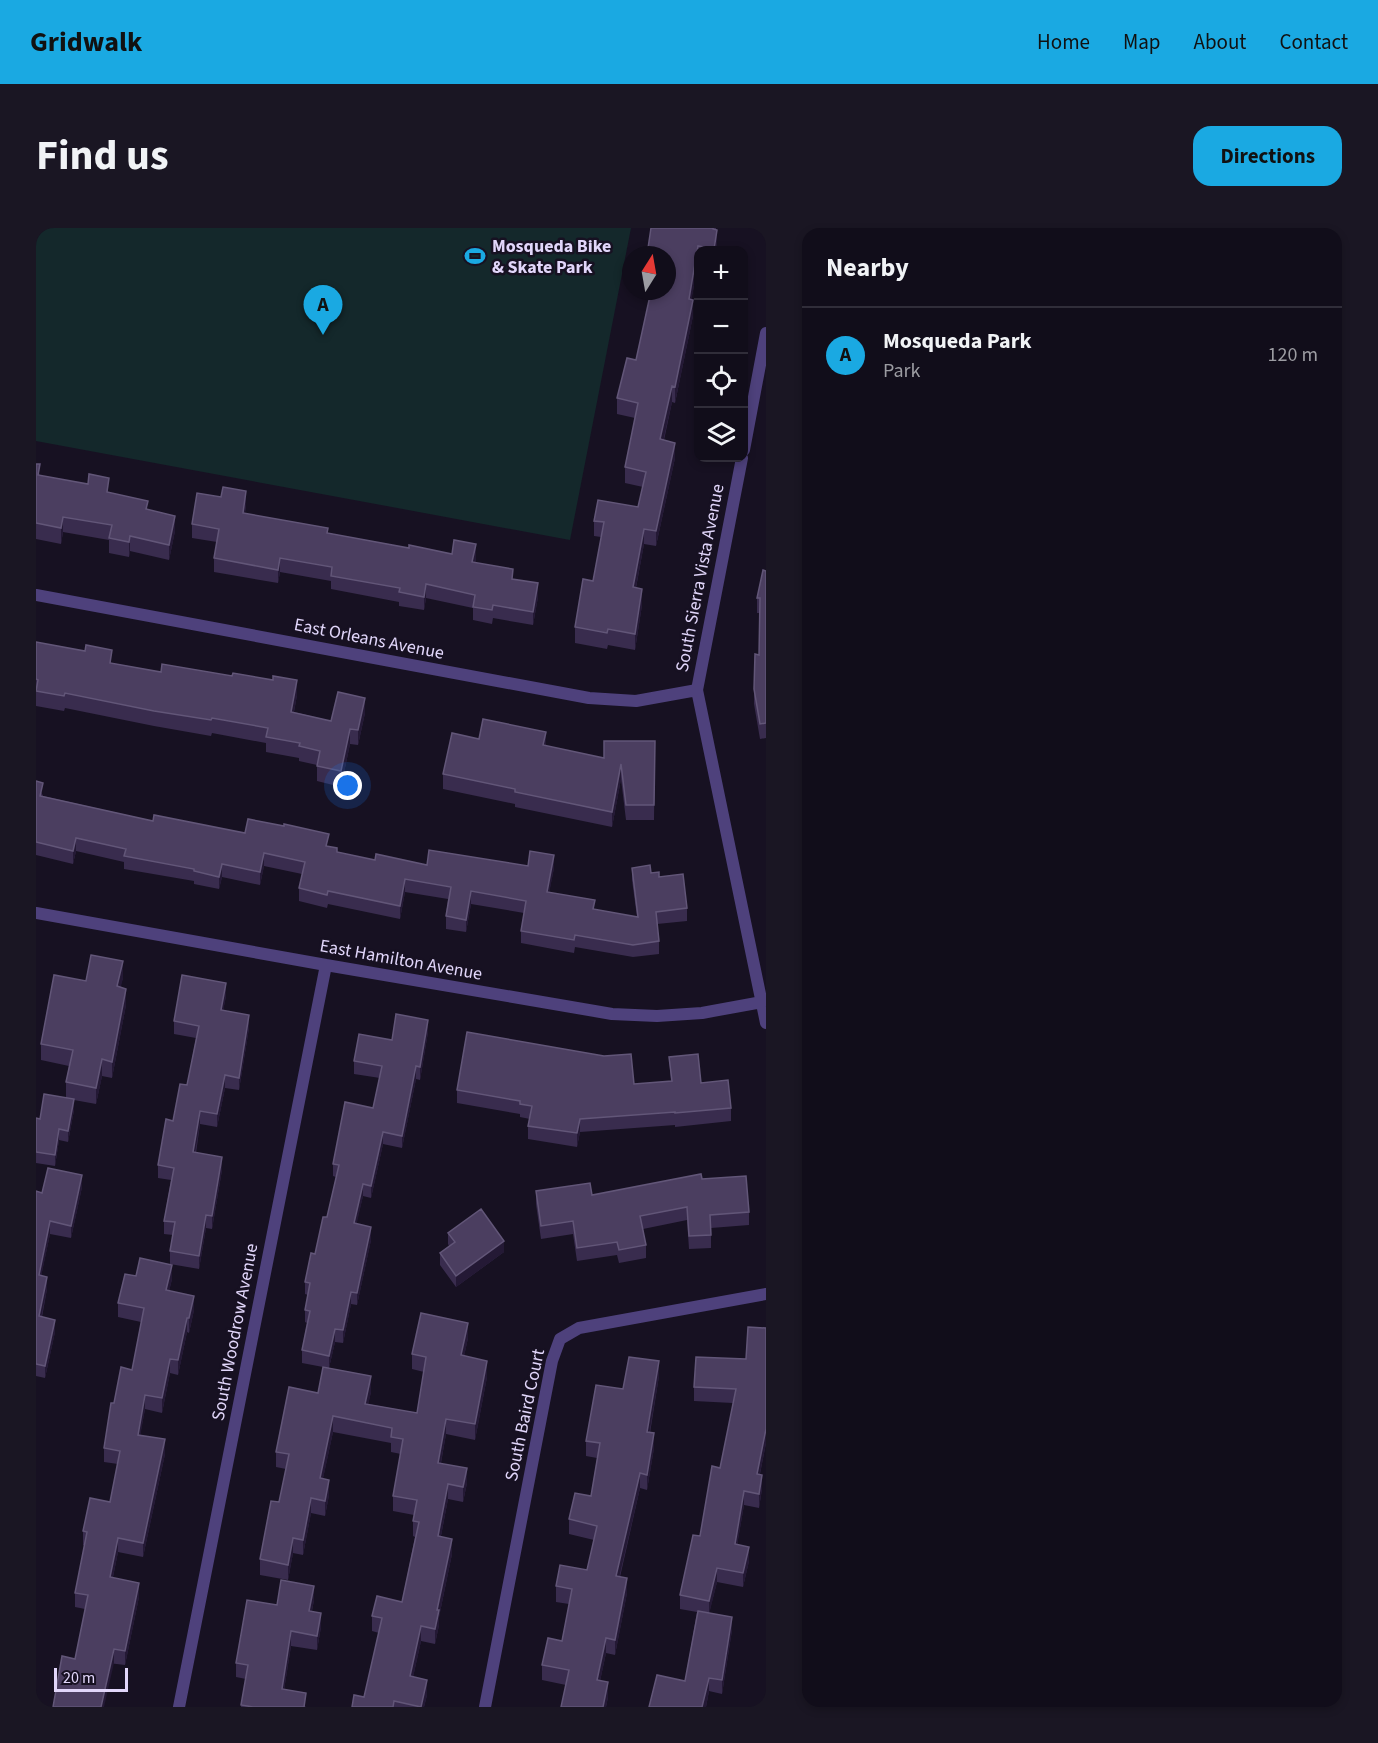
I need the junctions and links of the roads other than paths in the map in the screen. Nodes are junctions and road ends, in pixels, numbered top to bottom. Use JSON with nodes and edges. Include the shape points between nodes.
{"nodes":[{"id":1,"x":766,"y":333,"type":"edge"},
{"id":2,"x":748,"y":429,"type":"edge"},
{"id":3,"x":741,"y":462,"type":"edge"},
{"id":4,"x":36,"y":594,"type":"edge"},
{"id":5,"x":697,"y":690,"type":"junction"},
{"id":6,"x":36,"y":913,"type":"edge"},
{"id":7,"x":326,"y":965,"type":"junction"},
{"id":8,"x":762,"y":1002,"type":"junction"},
{"id":9,"x":766,"y":1023,"type":"edge"},
{"id":10,"x":766,"y":1294,"type":"edge"},
{"id":11,"x":179,"y":1707,"type":"edge"},
{"id":12,"x":485,"y":1707,"type":"edge"}],
"edges":[{"from":1,"to":2,"type":"street"},
{"from":3,"to":5,"type":"street","name":"South Sierra Vista Avenue"},
{"from":4,"to":5,"type":"street","name":"East Orleans Avenue","via":[[589,698],[636,701]]},
{"from":5,"to":8,"type":"street","name":"South Sierra Vista Avenue"},
{"from":6,"to":7,"type":"street","name":"East Hamilton Avenue"},
{"from":7,"to":8,"type":"street","name":"East Hamilton Avenue","via":[[612,1014],[702,1013]]},
{"from":7,"to":11,"type":"street","name":"South Woodrow Avenue"},
{"from":8,"to":9,"type":"street","name":"South Sierra Vista Avenue"},
{"from":10,"to":12,"type":"street","name":"South Baird Court","via":[[579,1328],[560,1339],[552,1361]]}]}
